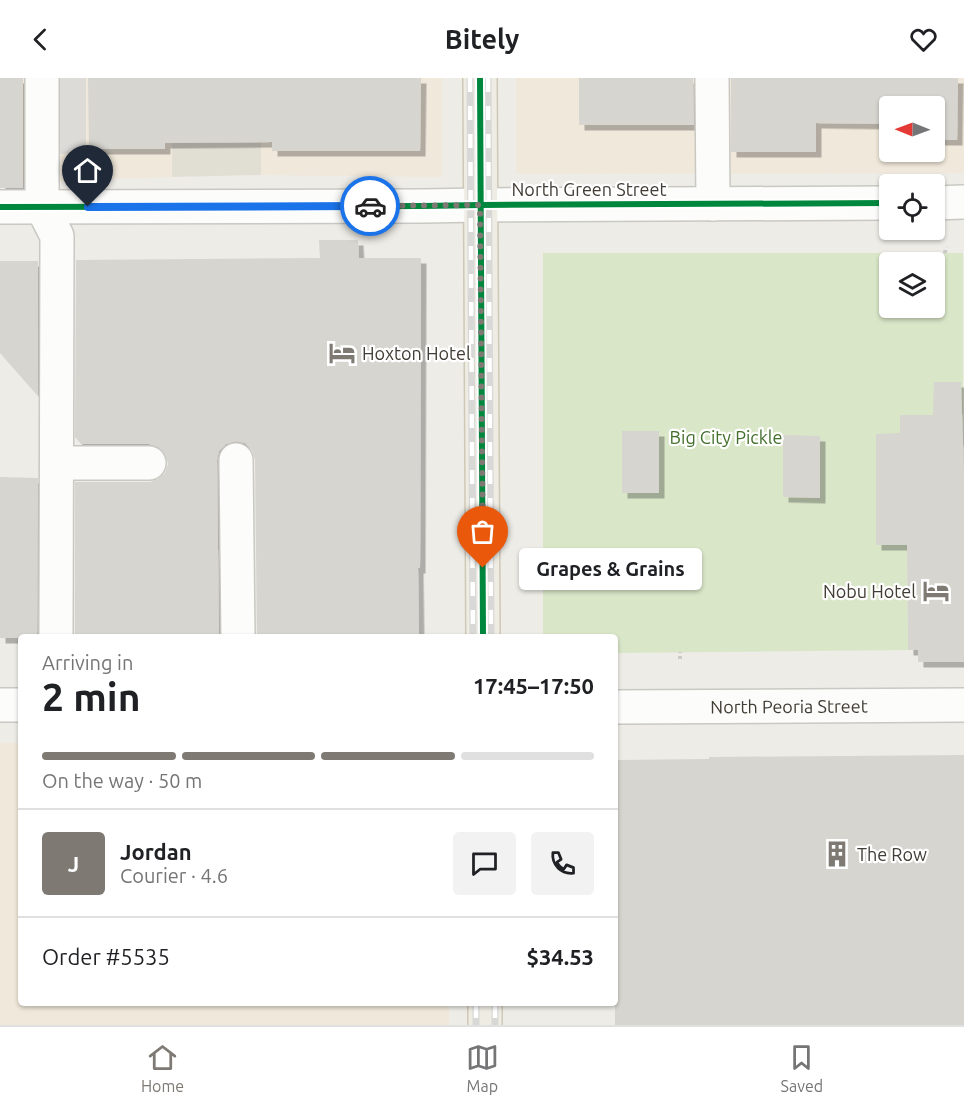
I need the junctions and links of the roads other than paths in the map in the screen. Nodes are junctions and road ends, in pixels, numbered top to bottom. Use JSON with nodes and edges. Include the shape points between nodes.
{"nodes":[{"id":1,"x":42,"y":78,"type":"edge"},
{"id":2,"x":480,"y":78,"type":"edge"},
{"id":3,"x":712,"y":78,"type":"edge"},
{"id":4,"x":945,"y":202,"type":"edge"},
{"id":5,"x":964,"y":202,"type":"edge"},
{"id":6,"x":879,"y":203,"type":"edge"},
{"id":7,"x":713,"y":204,"type":"junction"},
{"id":8,"x":480,"y":205,"type":"junction"},
{"id":9,"x":0,"y":207,"type":"edge"},
{"id":10,"x":42,"y":207,"type":"junction"},
{"id":11,"x":236,"y":460,"type":"dead end"},
{"id":12,"x":57,"y":463,"type":"junction"},
{"id":13,"x":148,"y":463,"type":"dead end"},
{"id":14,"x":56,"y":634,"type":"edge"},
{"id":15,"x":238,"y":634,"type":"edge"},
{"id":16,"x":483,"y":634,"type":"edge"},
{"id":17,"x":0,"y":705,"type":"edge"},
{"id":18,"x":18,"y":705,"type":"edge"},
{"id":19,"x":964,"y":705,"type":"edge"},
{"id":20,"x":618,"y":707,"type":"edge"},
{"id":21,"x":485,"y":1006,"type":"edge"},
{"id":22,"x":485,"y":1025,"type":"edge"}],
"edges":[{"from":1,"to":10,"type":"street"},
{"from":2,"to":8,"type":"main road"},
{"from":3,"to":7,"type":"street"},
{"from":4,"to":5,"type":"street"},
{"from":6,"to":7,"type":"street","name":"North Green Street"},
{"from":7,"to":8,"type":"street","name":"North Green Street"},
{"from":8,"to":10,"type":"street","name":"North Green Street"},
{"from":8,"to":16,"type":"main road"},
{"from":9,"to":10,"type":"street","name":"North Green Street"},
{"from":10,"to":12,"type":"street","via":[[57,236]]},
{"from":11,"to":15,"type":"street"},
{"from":12,"to":13,"type":"street"},
{"from":12,"to":14,"type":"street"},
{"from":17,"to":18,"type":"street"},
{"from":19,"to":20,"type":"street","name":"North Peoria Street"},
{"from":21,"to":22,"type":"main road"}]}
